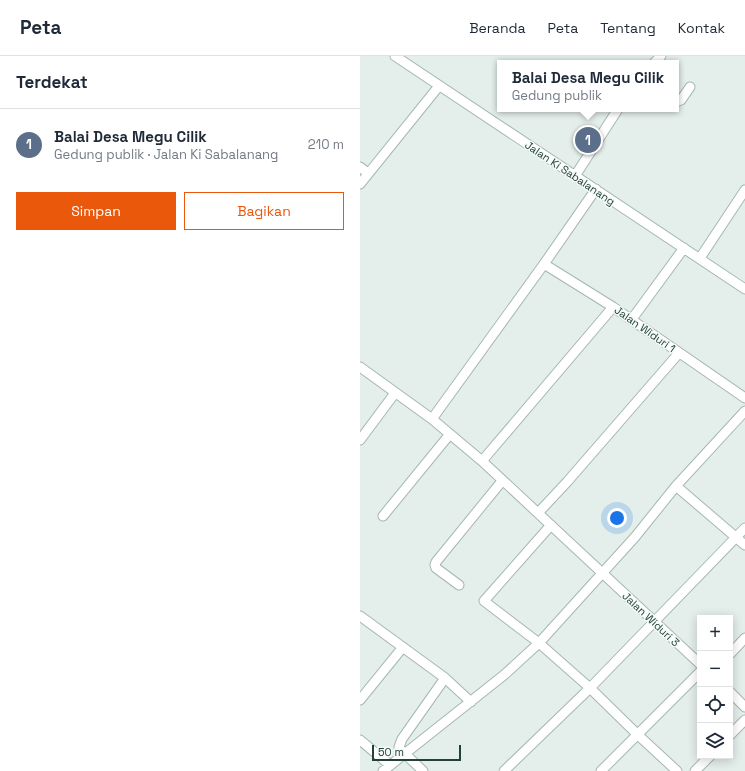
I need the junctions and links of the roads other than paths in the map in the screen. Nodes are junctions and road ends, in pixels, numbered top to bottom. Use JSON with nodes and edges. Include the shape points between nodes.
{"nodes":[{"id":1,"x":395,"y":56,"type":"edge"},
{"id":2,"x":439,"y":86,"type":"junction"},
{"id":3,"x":690,"y":87,"type":"dead end"},
{"id":4,"x":679,"y":101,"type":"edge"},
{"id":5,"x":616,"y":112,"type":"edge"},
{"id":6,"x":360,"y":167,"type":"edge"},
{"id":7,"x":368,"y":174,"type":"junction"},
{"id":8,"x":575,"y":176,"type":"junction"},
{"id":9,"x":360,"y":184,"type":"edge"},
{"id":10,"x":596,"y":189,"type":"junction"},
{"id":11,"x":745,"y":190,"type":"edge"},
{"id":12,"x":684,"y":248,"type":"junction"},
{"id":13,"x":700,"y":258,"type":"junction"},
{"id":14,"x":544,"y":264,"type":"junction"},
{"id":15,"x":745,"y":289,"type":"edge"},
{"id":16,"x":613,"y":307,"type":"junction"},
{"id":17,"x":632,"y":319,"type":"junction"},
{"id":18,"x":679,"y":353,"type":"junction"},
{"id":19,"x":360,"y":367,"type":"edge"},
{"id":20,"x":396,"y":392,"type":"junction"},
{"id":21,"x":745,"y":398,"type":"edge"},
{"id":22,"x":745,"y":411,"type":"edge"},
{"id":23,"x":432,"y":419,"type":"junction"},
{"id":24,"x":450,"y":434,"type":"junction"},
{"id":25,"x":360,"y":440,"type":"edge"},
{"id":26,"x":482,"y":461,"type":"junction"},
{"id":27,"x":502,"y":481,"type":"junction"},
{"id":28,"x":676,"y":486,"type":"junction"},
{"id":29,"x":538,"y":513,"type":"junction"},
{"id":30,"x":383,"y":516,"type":"dead end"},
{"id":31,"x":551,"y":525,"type":"junction"},
{"id":32,"x":745,"y":528,"type":"edge"},
{"id":33,"x":737,"y":537,"type":"junction"},
{"id":34,"x":745,"y":545,"type":"edge"},
{"id":35,"x":602,"y":573,"type":"junction"},
{"id":36,"x":459,"y":586,"type":"dead end"},
{"id":37,"x":360,"y":617,"type":"edge"},
{"id":38,"x":653,"y":622,"type":"junction"},
{"id":39,"x":745,"y":638,"type":"edge"},
{"id":40,"x":539,"y":643,"type":"junction"},
{"id":41,"x":403,"y":647,"type":"junction"},
{"id":42,"x":733,"y":651,"type":"edge"},
{"id":43,"x":697,"y":661,"type":"edge"},
{"id":44,"x":697,"y":675,"type":"edge"},
{"id":45,"x":445,"y":678,"type":"junction"},
{"id":46,"x":590,"y":688,"type":"junction"},
{"id":47,"x":733,"y":695,"type":"edge"},
{"id":48,"x":360,"y":700,"type":"edge"},
{"id":49,"x":471,"y":702,"type":"junction"},
{"id":50,"x":745,"y":707,"type":"edge"},
{"id":51,"x":745,"y":720,"type":"edge"},
{"id":52,"x":733,"y":732,"type":"edge"},
{"id":53,"x":638,"y":735,"type":"junction"},
{"id":54,"x":360,"y":740,"type":"edge"},
{"id":55,"x":406,"y":754,"type":"junction"},
{"id":56,"x":707,"y":759,"type":"edge"},
{"id":57,"x":387,"y":768,"type":"edge"},
{"id":58,"x":423,"y":771,"type":"edge"},
{"id":59,"x":504,"y":771,"type":"edge"},
{"id":60,"x":601,"y":771,"type":"edge"},
{"id":61,"x":677,"y":771,"type":"edge"},
{"id":62,"x":696,"y":771,"type":"edge"}],
"edges":[{"from":1,"to":2,"type":"street","name":"Jalan Ki Sabalanang"},
{"from":2,"to":7,"type":"street"},
{"from":2,"to":8,"type":"street","name":"Jalan Ki Sabalanang"},
{"from":3,"to":4,"type":"street"},
{"from":5,"to":8,"type":"street"},
{"from":6,"to":7,"type":"street"},
{"from":7,"to":9,"type":"street"},
{"from":8,"to":10,"type":"street","name":"Jalan Ki Sabalanang"},
{"from":10,"to":12,"type":"street","name":"Jalan Ki Sabalanang"},
{"from":10,"to":14,"type":"street"},
{"from":11,"to":13,"type":"street"},
{"from":12,"to":13,"type":"street","name":"Jalan Ki Sabalanang"},
{"from":12,"to":17,"type":"street"},
{"from":13,"to":15,"type":"street","name":"Jalan Ki Sabalanang"},
{"from":14,"to":16,"type":"street","name":"Jalan Widuri 1"},
{"from":14,"to":23,"type":"street"},
{"from":16,"to":17,"type":"street","name":"Jalan Widuri 1"},
{"from":16,"to":26,"type":"street"},
{"from":17,"to":18,"type":"street","name":"Jalan Widuri 1"},
{"from":18,"to":21,"type":"street","name":"Jalan Widuri 1"},
{"from":18,"to":29,"type":"street"},
{"from":19,"to":20,"type":"street","name":"Jalan Widuri 3"},
{"from":20,"to":23,"type":"street","name":"Jalan Widuri 3"},
{"from":20,"to":25,"type":"street"},
{"from":22,"to":28,"type":"street"},
{"from":23,"to":24,"type":"street","name":"Jalan Widuri 3"},
{"from":24,"to":26,"type":"street","name":"Jalan Widuri 3"},
{"from":24,"to":30,"type":"street"},
{"from":26,"to":27,"type":"street","name":"Jalan Widuri 3"},
{"from":27,"to":29,"type":"street","name":"Jalan Widuri 3"},
{"from":27,"to":36,"type":"street","via":[[436,562],[436,568]]},
{"from":28,"to":33,"type":"street"},
{"from":28,"to":35,"type":"street"},
{"from":29,"to":31,"type":"street","name":"Jalan Widuri 3"},
{"from":31,"to":35,"type":"street","name":"Jalan Widuri 3"},
{"from":31,"to":40,"type":"street","via":[[484,601]]},
{"from":32,"to":33,"type":"street"},
{"from":33,"to":34,"type":"street"},
{"from":33,"to":38,"type":"street"},
{"from":35,"to":38,"type":"street","name":"Jalan Widuri 3"},
{"from":35,"to":40,"type":"street"},
{"from":37,"to":41,"type":"street"},
{"from":38,"to":43,"type":"street","name":"Jalan Widuri 3"},
{"from":38,"to":46,"type":"street"},
{"from":39,"to":42,"type":"street"},
{"from":40,"to":46,"type":"street"},
{"from":40,"to":49,"type":"street"},
{"from":41,"to":45,"type":"street"},
{"from":41,"to":48,"type":"street"},
{"from":44,"to":53,"type":"street"},
{"from":45,"to":49,"type":"street"},
{"from":45,"to":55,"type":"street","via":[[402,739],[400,747]]},
{"from":46,"to":53,"type":"street"},
{"from":46,"to":59,"type":"street"},
{"from":47,"to":50,"type":"street"},
{"from":49,"to":55,"type":"street"},
{"from":51,"to":52,"type":"street"},
{"from":53,"to":60,"type":"street"},
{"from":53,"to":61,"type":"street"},
{"from":54,"to":57,"type":"street"},
{"from":55,"to":57,"type":"street"},
{"from":55,"to":58,"type":"street"},
{"from":56,"to":62,"type":"street"}]}
